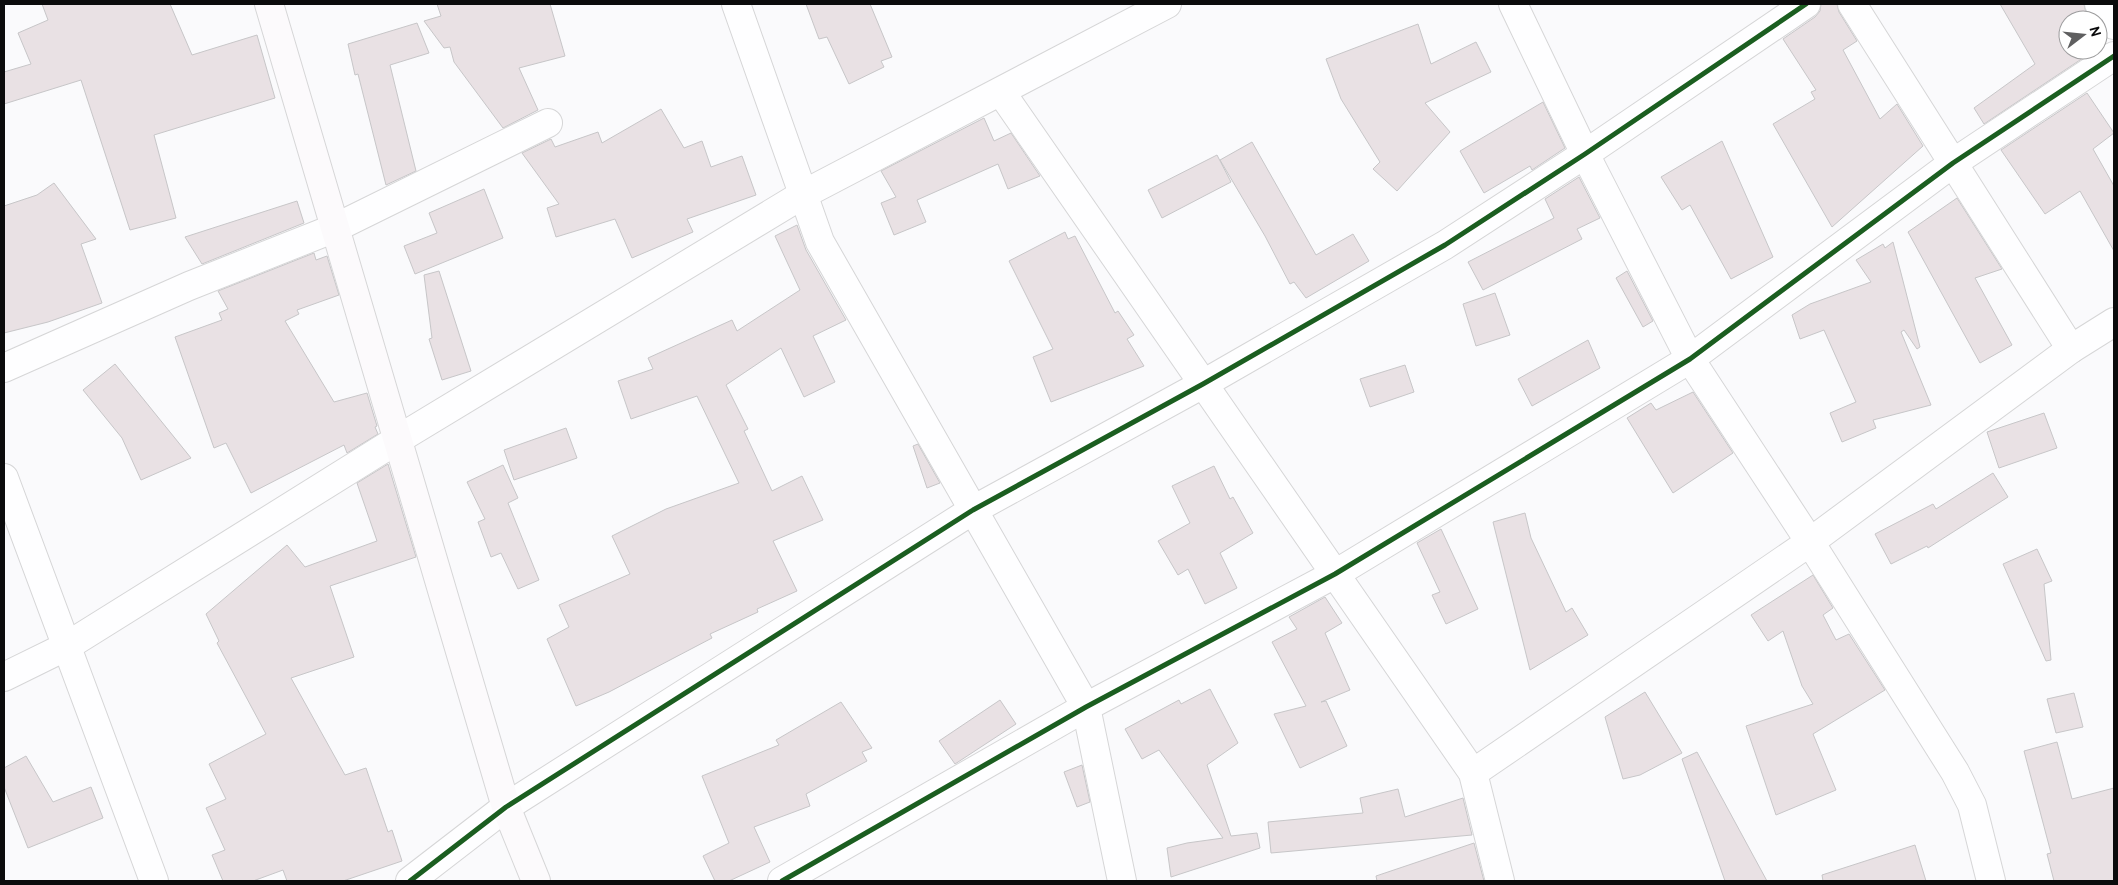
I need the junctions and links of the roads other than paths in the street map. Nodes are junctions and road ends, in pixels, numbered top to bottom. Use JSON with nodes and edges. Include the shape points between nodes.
{"nodes":[{"id":1,"x":270,"y":4,"type":"edge"},
{"id":2,"x":736,"y":4,"type":"edge"},
{"id":3,"x":1167,"y":4,"type":"edge"},
{"id":4,"x":1513,"y":4,"type":"edge"},
{"id":5,"x":1806,"y":4,"type":"edge"},
{"id":6,"x":1852,"y":4,"type":"edge"},
{"id":7,"x":2099,"y":4,"type":"edge"},
{"id":8,"x":2114,"y":25,"type":"edge"},
{"id":9,"x":2114,"y":56,"type":"edge"},
{"id":10,"x":1001,"y":92,"type":"junction"},
{"id":11,"x":548,"y":123,"type":"dead end"},
{"id":12,"x":1584,"y":154,"type":"junction"},
{"id":13,"x":1953,"y":164,"type":"junction"},
{"id":14,"x":802,"y":195,"type":"junction"},
{"id":15,"x":335,"y":228,"type":"junction"},
{"id":16,"x":2114,"y":322,"type":"edge"},
{"id":17,"x":2071,"y":349,"type":"junction"},
{"id":18,"x":1690,"y":359,"type":"junction"},
{"id":19,"x":4,"y":368,"type":"edge"},
{"id":20,"x":1203,"y":384,"type":"junction"},
{"id":21,"x":397,"y":440,"type":"junction"},
{"id":22,"x":4,"y":478,"type":"edge"},
{"id":23,"x":973,"y":510,"type":"junction"},
{"id":24,"x":1810,"y":542,"type":"junction"},
{"id":25,"x":1335,"y":574,"type":"junction"},
{"id":26,"x":66,"y":646,"type":"junction"},
{"id":27,"x":4,"y":677,"type":"edge"},
{"id":28,"x":1086,"y":707,"type":"junction"},
{"id":29,"x":1474,"y":773,"type":"junction"},
{"id":30,"x":506,"y":807,"type":"junction"},
{"id":31,"x":154,"y":881,"type":"edge"},
{"id":32,"x":410,"y":881,"type":"edge"},
{"id":33,"x":536,"y":881,"type":"edge"},
{"id":34,"x":782,"y":881,"type":"edge"},
{"id":35,"x":1122,"y":881,"type":"edge"},
{"id":36,"x":1500,"y":881,"type":"edge"},
{"id":37,"x":1991,"y":881,"type":"edge"}],
"edges":[{"from":1,"to":15,"type":"street"},
{"from":2,"to":14,"type":"street"},
{"from":3,"to":10,"type":"street"},
{"from":4,"to":12,"type":"street"},
{"from":5,"to":12,"type":"street"},
{"from":6,"to":13,"type":"street"},
{"from":7,"to":8,"type":"street"},
{"from":9,"to":13,"type":"street"},
{"from":10,"to":14,"type":"street"},
{"from":10,"to":20,"type":"street"},
{"from":11,"to":15,"type":"street"},
{"from":12,"to":18,"type":"street"},
{"from":12,"to":20,"type":"street","via":[[1445,245]]},
{"from":13,"to":17,"type":"street"},
{"from":13,"to":18,"type":"street"},
{"from":14,"to":21,"type":"street"},
{"from":14,"to":23,"type":"street","via":[[820,242]]},
{"from":15,"to":19,"type":"street","via":[[188,286]]},
{"from":15,"to":21,"type":"street"},
{"from":16,"to":17,"type":"street"},
{"from":17,"to":24,"type":"street"},
{"from":18,"to":24,"type":"street"},
{"from":18,"to":25,"type":"street"},
{"from":20,"to":23,"type":"street"},
{"from":20,"to":25,"type":"street"},
{"from":21,"to":26,"type":"street"},
{"from":21,"to":30,"type":"street"},
{"from":22,"to":26,"type":"street"},
{"from":23,"to":28,"type":"street"},
{"from":23,"to":30,"type":"street"},
{"from":24,"to":29,"type":"street"},
{"from":24,"to":37,"type":"street","via":[[1955,772],[1972,805]]},
{"from":25,"to":28,"type":"street"},
{"from":25,"to":29,"type":"street"},
{"from":26,"to":27,"type":"street"},
{"from":26,"to":31,"type":"street"},
{"from":28,"to":34,"type":"street"},
{"from":28,"to":35,"type":"street"},
{"from":29,"to":36,"type":"street"},
{"from":30,"to":32,"type":"street"},
{"from":30,"to":33,"type":"street"}]}
